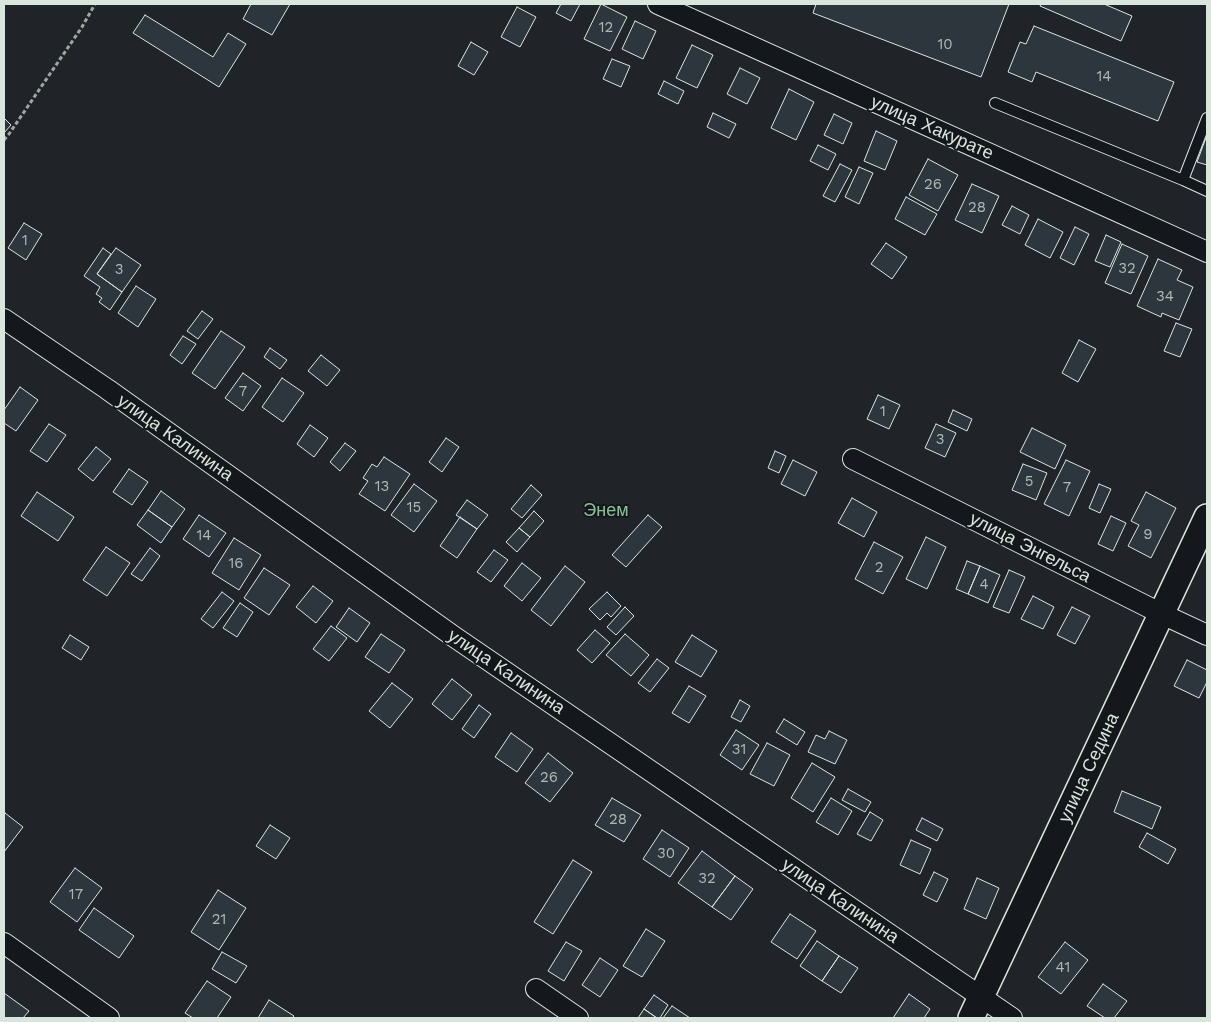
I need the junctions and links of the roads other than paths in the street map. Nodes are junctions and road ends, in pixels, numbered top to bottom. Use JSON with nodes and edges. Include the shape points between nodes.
{"nodes":[{"id":1,"x":658,"y":4,"type":"edge"},
{"id":2,"x":995,"y":103,"type":"dead end"},
{"id":3,"x":1207,"y":118,"type":"edge"},
{"id":4,"x":1183,"y":180,"type":"junction"},
{"id":5,"x":1207,"y":191,"type":"edge"},
{"id":6,"x":1207,"y":252,"type":"edge"},
{"id":7,"x":4,"y":320,"type":"edge"},
{"id":8,"x":853,"y":459,"type":"dead end"},
{"id":9,"x":1207,"y":517,"type":"edge"},
{"id":10,"x":1162,"y":614,"type":"junction"},
{"id":11,"x":1207,"y":635,"type":"edge"},
{"id":12,"x":4,"y":943,"type":"edge"},
{"id":13,"x":536,"y":989,"type":"dead end"},
{"id":14,"x":976,"y":1007,"type":"edge"},
{"id":15,"x":109,"y":1018,"type":"edge"},
{"id":16,"x":578,"y":1018,"type":"edge"},
{"id":17,"x":1012,"y":1018,"type":"edge"}],
"edges":[{"from":1,"to":6,"type":"street","name":"улица Хакурате"},
{"from":2,"to":4,"type":"lane"},
{"from":3,"to":4,"type":"lane"},
{"from":4,"to":5,"type":"lane"},
{"from":7,"to":14,"type":"street","name":"улица Калинина","via":[[107,389]]},
{"from":8,"to":10,"type":"street","name":"улица Энгельса"},
{"from":9,"to":10,"type":"street","name":"улица Седина"},
{"from":10,"to":11,"type":"street","name":"улица Энгельса"},
{"from":10,"to":14,"type":"street","name":"улица Седина"},
{"from":12,"to":15,"type":"street"},
{"from":13,"to":16,"type":"street"},
{"from":14,"to":17,"type":"street","name":"улица Калинина"}]}
